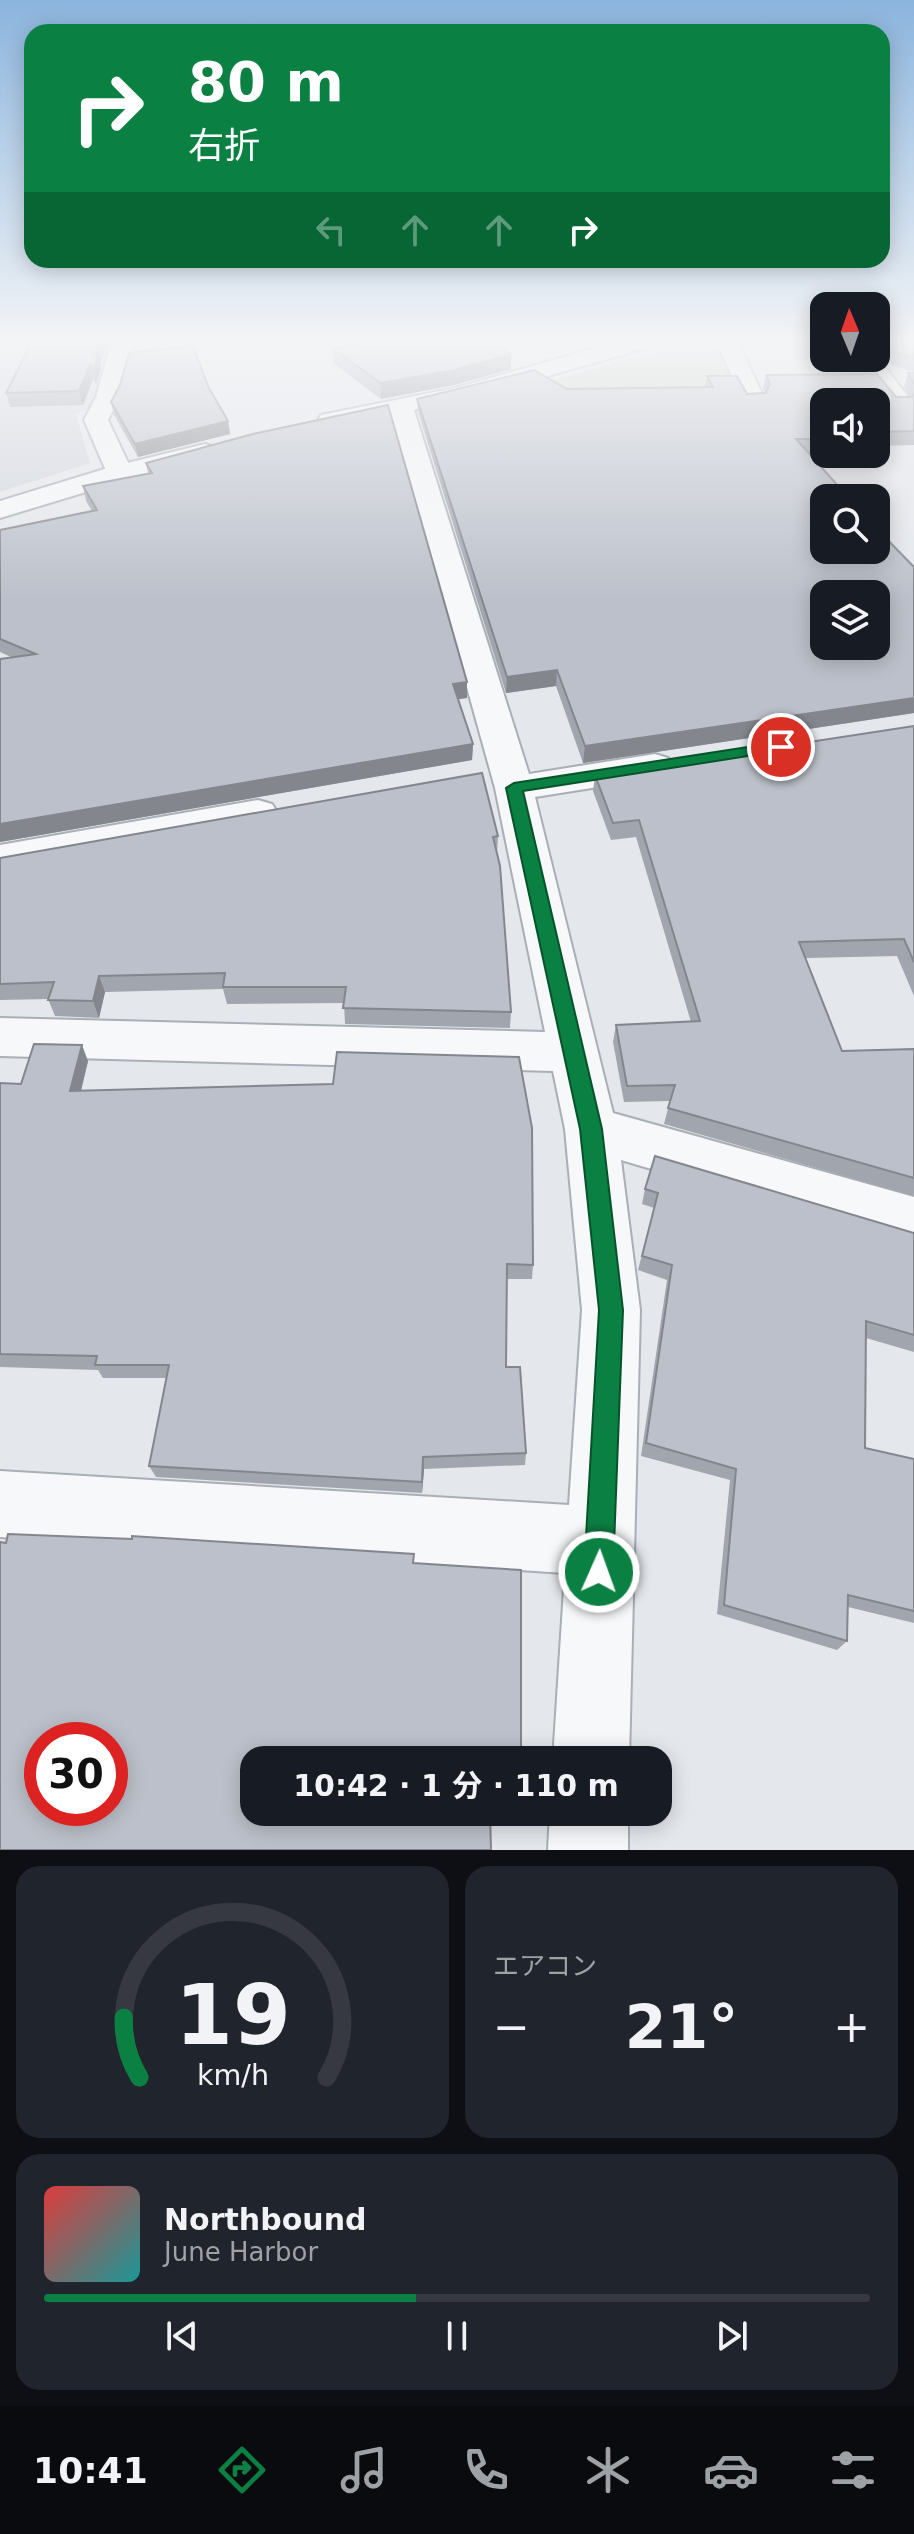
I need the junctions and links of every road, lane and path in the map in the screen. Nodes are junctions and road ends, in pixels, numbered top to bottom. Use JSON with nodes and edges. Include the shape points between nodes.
{"nodes":[{"id":1,"x":99,"y":426,"type":"edge"},
{"id":2,"x":406,"y":426,"type":"edge"},
{"id":3,"x":232,"y":445,"type":"edge"},
{"id":4,"x":120,"y":473,"type":"junction"},
{"id":5,"x":0,"y":510,"type":"edge"},
{"id":6,"x":684,"y":762,"type":"edge"},
{"id":7,"x":500,"y":777,"type":"junction"},
{"id":8,"x":297,"y":807,"type":"edge"},
{"id":9,"x":0,"y":859,"type":"edge"},
{"id":10,"x":0,"y":1037,"type":"edge"},
{"id":11,"x":573,"y":1052,"type":"junction"},
{"id":12,"x":591,"y":1129,"type":"junction"},
{"id":13,"x":914,"y":1222,"type":"edge"},
{"id":14,"x":0,"y":1504,"type":"edge"},
{"id":15,"x":600,"y":1541,"type":"junction"},
{"id":16,"x":592,"y":1746,"type":"edge"},
{"id":17,"x":589,"y":1826,"type":"edge"},
{"id":18,"x":588,"y":1850,"type":"edge"}],
"edges":[{"from":1,"to":4,"type":"street"},
{"from":2,"to":7,"type":"street"},
{"from":3,"to":4,"type":"street"},
{"from":4,"to":5,"type":"street"},
{"from":6,"to":7,"type":"street"},
{"from":7,"to":11,"type":"street"},
{"from":8,"to":9,"type":"street"},
{"from":10,"to":11,"type":"street"},
{"from":11,"to":12,"type":"street"},
{"from":12,"to":13,"type":"street"},
{"from":12,"to":15,"type":"street","via":[[611,1310]]},
{"from":14,"to":15,"type":"street"},
{"from":15,"to":16,"type":"street"},
{"from":17,"to":18,"type":"street"}]}
